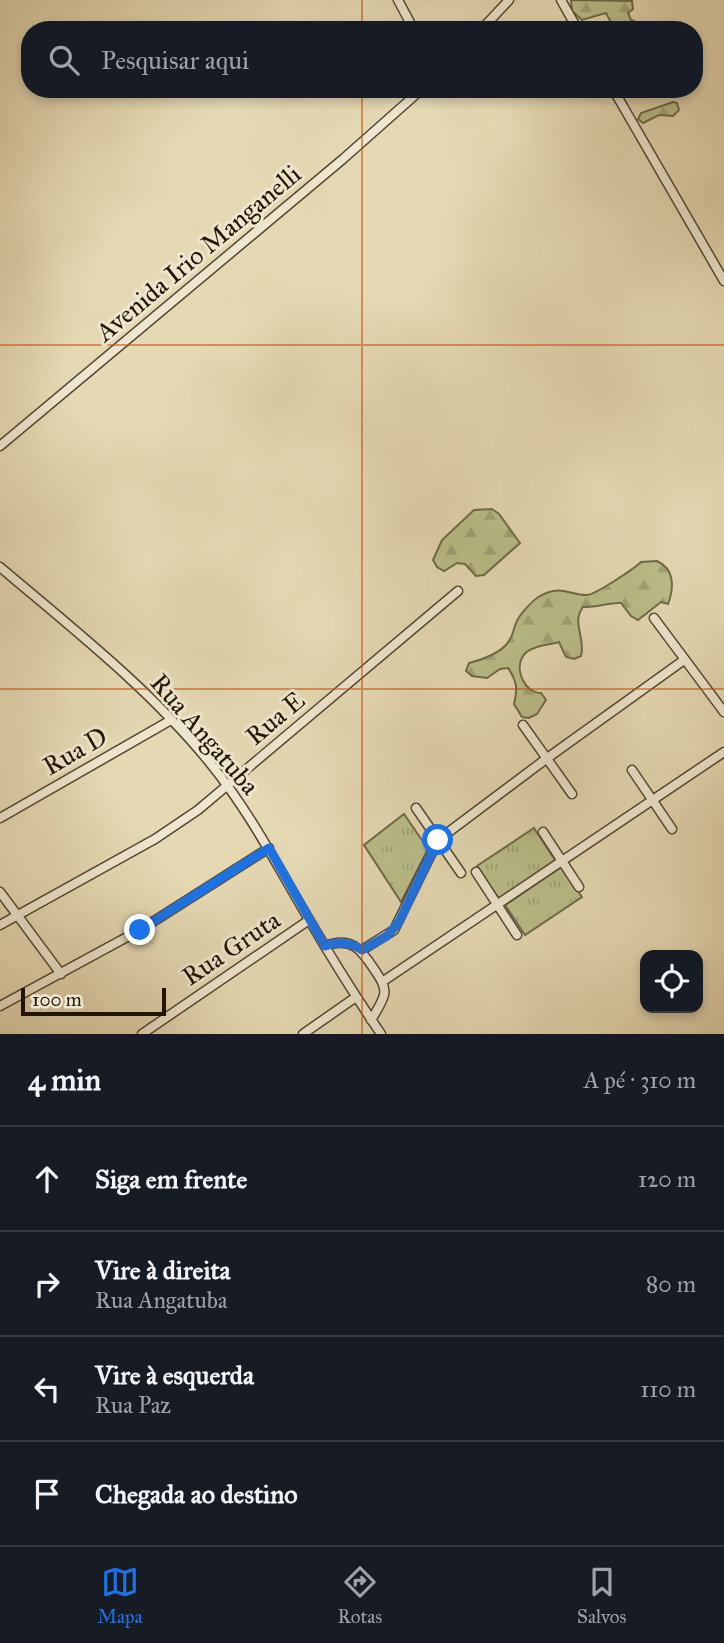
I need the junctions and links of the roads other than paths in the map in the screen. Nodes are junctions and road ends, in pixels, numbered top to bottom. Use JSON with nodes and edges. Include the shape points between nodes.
{"nodes":[{"id":1,"x":398,"y":0,"type":"edge"},
{"id":2,"x":509,"y":0,"type":"edge"},
{"id":3,"x":561,"y":0,"type":"edge"},
{"id":4,"x":409,"y":21,"type":"edge"},
{"id":5,"x":489,"y":21,"type":"edge"},
{"id":6,"x":573,"y":21,"type":"edge"},
{"id":7,"x":412,"y":98,"type":"edge"},
{"id":8,"x":617,"y":98,"type":"edge"},
{"id":9,"x":724,"y":281,"type":"edge"},
{"id":10,"x":0,"y":446,"type":"edge"},
{"id":11,"x":0,"y":568,"type":"edge"},
{"id":12,"x":457,"y":591,"type":"dead end"},
{"id":13,"x":654,"y":618,"type":"dead end"},
{"id":14,"x":684,"y":660,"type":"junction"},
{"id":15,"x":724,"y":712,"type":"edge"},
{"id":16,"x":171,"y":720,"type":"junction"},
{"id":17,"x":523,"y":725,"type":"dead end"},
{"id":18,"x":724,"y":752,"type":"edge"},
{"id":19,"x":546,"y":759,"type":"junction"},
{"id":20,"x":632,"y":770,"type":"dead end"},
{"id":21,"x":228,"y":787,"type":"junction"},
{"id":22,"x":572,"y":794,"type":"dead end"},
{"id":23,"x":651,"y":800,"type":"junction"},
{"id":24,"x":416,"y":808,"type":"dead end"},
{"id":25,"x":0,"y":818,"type":"edge"},
{"id":26,"x":672,"y":829,"type":"dead end"},
{"id":27,"x":543,"y":832,"type":"dead end"},
{"id":28,"x":438,"y":840,"type":"junction"},
{"id":29,"x":269,"y":848,"type":"junction"},
{"id":30,"x":561,"y":860,"type":"junction"},
{"id":31,"x":476,"y":872,"type":"dead end"},
{"id":32,"x":461,"y":873,"type":"dead end"},
{"id":33,"x":579,"y":887,"type":"dead end"},
{"id":34,"x":0,"y":892,"type":"edge"},
{"id":35,"x":497,"y":905,"type":"junction"},
{"id":36,"x":18,"y":916,"type":"junction"},
{"id":37,"x":309,"y":920,"type":"junction"},
{"id":38,"x":0,"y":925,"type":"edge"},
{"id":39,"x":516,"y":935,"type":"dead end"},
{"id":40,"x":325,"y":946,"type":"junction"},
{"id":41,"x":362,"y":950,"type":"junction"},
{"id":42,"x":61,"y":974,"type":"junction"},
{"id":43,"x":382,"y":982,"type":"junction"},
{"id":44,"x":356,"y":997,"type":"junction"},
{"id":45,"x":0,"y":1006,"type":"edge"},
{"id":46,"x":371,"y":1020,"type":"junction"},
{"id":47,"x":142,"y":1034,"type":"edge"},
{"id":48,"x":303,"y":1034,"type":"edge"},
{"id":49,"x":381,"y":1034,"type":"edge"}],
"edges":[{"from":1,"to":4,"type":"street"},
{"from":2,"to":5,"type":"street"},
{"from":3,"to":6,"type":"street"},
{"from":7,"to":10,"type":"street","name":"Avenida Irio Manganelli"},
{"from":8,"to":9,"type":"street"},
{"from":11,"to":16,"type":"street","name":"Rua Angatuba","via":[[123,672]]},
{"from":12,"to":21,"type":"street","name":"Rua E"},
{"from":13,"to":14,"type":"street"},
{"from":14,"to":15,"type":"street"},
{"from":14,"to":19,"type":"street"},
{"from":16,"to":21,"type":"street","name":"Rua Angatuba"},
{"from":16,"to":25,"type":"street","name":"Rua D"},
{"from":17,"to":19,"type":"street"},
{"from":18,"to":23,"type":"street"},
{"from":19,"to":22,"type":"street"},
{"from":19,"to":28,"type":"street"},
{"from":20,"to":23,"type":"street"},
{"from":21,"to":29,"type":"street","name":"Rua Angatuba"},
{"from":21,"to":36,"type":"street","name":"Rua E","via":[[155,839]]},
{"from":23,"to":26,"type":"street"},
{"from":23,"to":30,"type":"street"},
{"from":24,"to":28,"type":"street"},
{"from":27,"to":30,"type":"street"},
{"from":28,"to":32,"type":"street"},
{"from":28,"to":41,"type":"street","via":[[399,922],[387,936]]},
{"from":29,"to":37,"type":"street","name":"Rua Angatuba"},
{"from":29,"to":42,"type":"street"},
{"from":30,"to":33,"type":"street"},
{"from":30,"to":35,"type":"street"},
{"from":31,"to":35,"type":"street"},
{"from":34,"to":36,"type":"street"},
{"from":35,"to":39,"type":"street"},
{"from":35,"to":43,"type":"street"},
{"from":36,"to":38,"type":"street","name":"Rua E"},
{"from":36,"to":42,"type":"street"},
{"from":37,"to":40,"type":"street","name":"Rua Angatuba"},
{"from":37,"to":47,"type":"street","name":"Rua Gruta"},
{"from":40,"to":41,"type":"street","via":[[348,943]]},
{"from":40,"to":44,"type":"street","name":"Rua Angatuba"},
{"from":41,"to":43,"type":"street"},
{"from":42,"to":45,"type":"street"},
{"from":43,"to":46,"type":"street","via":[[384,996]]},
{"from":44,"to":46,"type":"street","name":"Rua Angatuba"},
{"from":44,"to":48,"type":"street"},
{"from":46,"to":49,"type":"street","name":"Rua Angatuba"}]}
